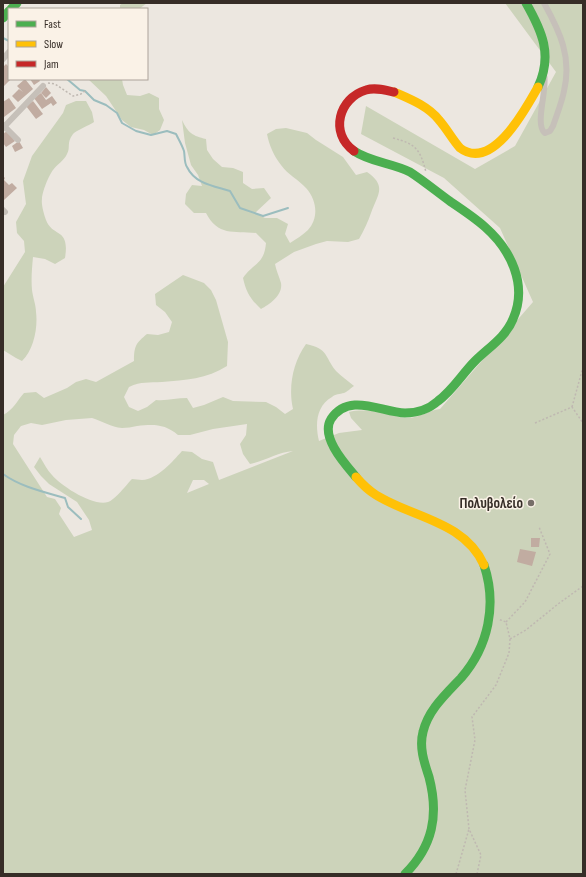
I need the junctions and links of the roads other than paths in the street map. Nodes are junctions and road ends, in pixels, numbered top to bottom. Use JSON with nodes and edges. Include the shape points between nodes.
{"nodes":[{"id":1,"x":526,"y":3,"type":"edge"},
{"id":2,"x":544,"y":3,"type":"edge"},
{"id":3,"x":544,"y":73,"type":"junction"},
{"id":4,"x":43,"y":86,"type":"road end"},
{"id":5,"x":4,"y":126,"type":"edge"},
{"id":6,"x":18,"y":140,"type":"dead end"},
{"id":7,"x":405,"y":874,"type":"edge"}],
"edges":[{"from":1,"to":3,"type":"street","via":[[543,37],[546,57]]},
{"from":2,"to":3,"type":"street","via":[[562,38],[567,67],[565,90],[553,126],[545,133],[541,123]]},
{"from":3,"to":7,"type":"street","via":[[529,102],[504,137],[489,151],[474,155],[457,145],[435,114],[392,91],[380,88],[357,93],[348,102],[338,126],[342,138],[349,147],[372,159],[402,168],[485,226],[511,259],[518,279],[518,302],[514,317],[504,332],[434,404],[411,413],[351,405],[332,418],[329,426],[330,439],[342,459],[369,490],[381,498],[448,527],[470,544],[482,560],[490,592],[490,617],[481,648],[472,664],[434,707],[423,728],[422,752],[435,800],[434,818],[424,852],[415,866]]},
{"from":4,"to":5,"type":"street"},
{"from":5,"to":6,"type":"street"}]}
